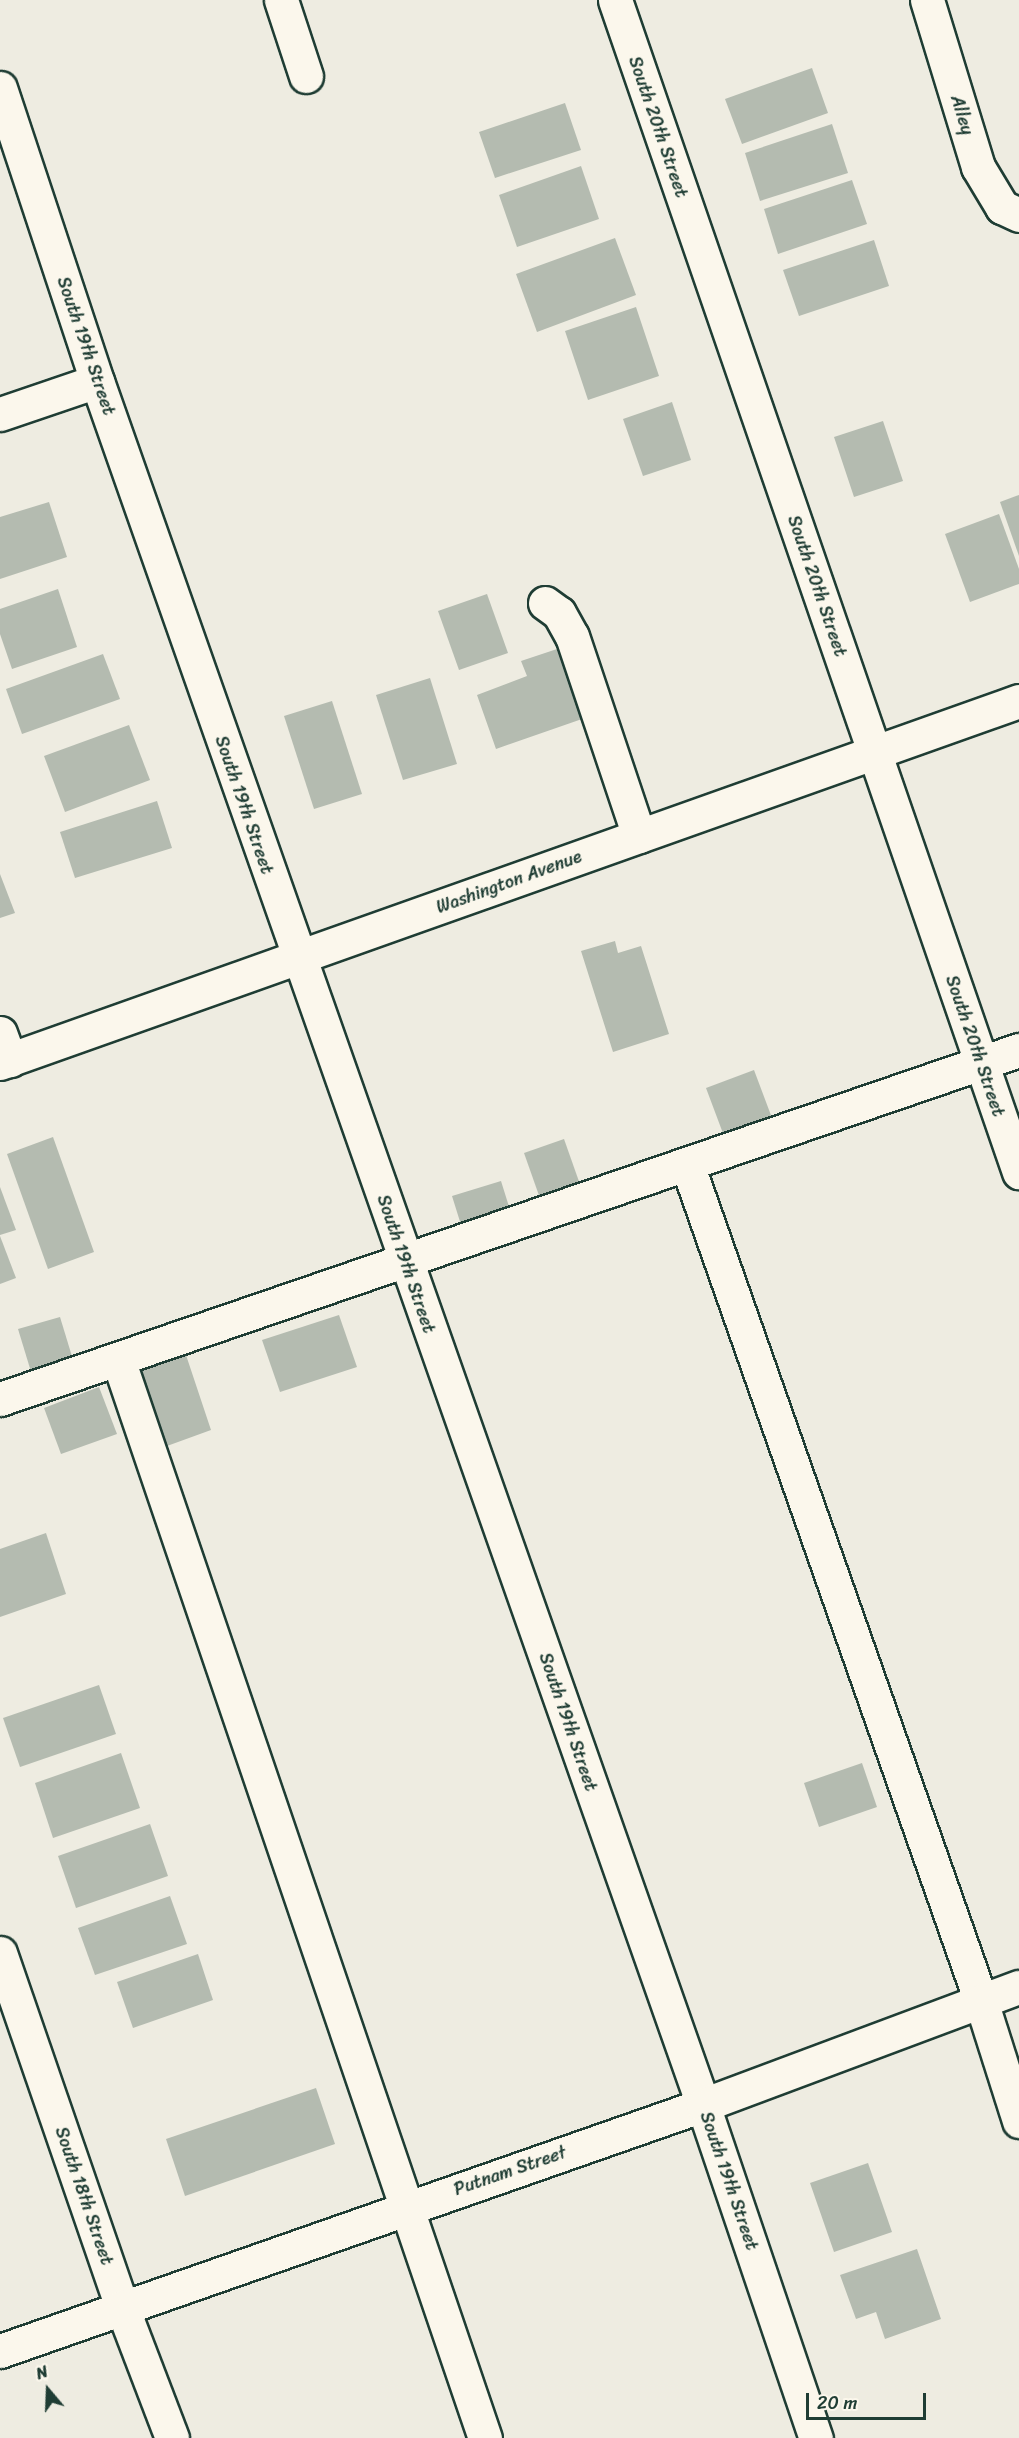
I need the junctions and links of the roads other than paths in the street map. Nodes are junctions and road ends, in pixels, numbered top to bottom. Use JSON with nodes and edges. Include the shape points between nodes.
{"nodes":[{"id":1,"x":281,"y":0,"type":"edge"},
{"id":2,"x":615,"y":0,"type":"edge"},
{"id":3,"x":927,"y":0,"type":"edge"},
{"id":4,"x":306,"y":76,"type":"dead end"},
{"id":5,"x":0,"y":88,"type":"edge"},
{"id":6,"x":1019,"y":215,"type":"edge"},
{"id":7,"x":97,"y":381,"type":"junction"},
{"id":8,"x":0,"y":414,"type":"edge"},
{"id":9,"x":545,"y":603,"type":"dead end"},
{"id":10,"x":1019,"y":702,"type":"edge"},
{"id":11,"x":873,"y":752,"type":"junction"},
{"id":12,"x":639,"y":836,"type":"junction"},
{"id":13,"x":297,"y":958,"type":"junction"},
{"id":14,"x":1019,"y":1050,"type":"edge"},
{"id":15,"x":3,"y":1052,"type":"edge"},
{"id":16,"x":981,"y":1063,"type":"junction"},
{"id":17,"x":687,"y":1164,"type":"junction"},
{"id":18,"x":1019,"y":1173,"type":"edge"},
{"id":19,"x":405,"y":1261,"type":"junction"},
{"id":20,"x":118,"y":1359,"type":"junction"},
{"id":21,"x":0,"y":1400,"type":"edge"},
{"id":22,"x":0,"y":1953,"type":"edge"},
{"id":23,"x":1019,"y":1987,"type":"edge"},
{"id":24,"x":981,"y":2001,"type":"junction"},
{"id":25,"x":703,"y":2104,"type":"junction"},
{"id":26,"x":1019,"y":2121,"type":"edge"},
{"id":27,"x":405,"y":2208,"type":"junction"},
{"id":28,"x":122,"y":2307,"type":"junction"},
{"id":29,"x":0,"y":2350,"type":"edge"},
{"id":30,"x":172,"y":2438,"type":"edge"},
{"id":31,"x":485,"y":2438,"type":"edge"},
{"id":32,"x":816,"y":2438,"type":"edge"}],
"edges":[{"from":1,"to":4,"type":"street"},
{"from":2,"to":11,"type":"street","name":"South 20th Street"},
{"from":3,"to":6,"type":"street","name":"Alley","via":[[978,167],[1002,207]]},
{"from":5,"to":7,"type":"street","name":"South 19th Street"},
{"from":7,"to":8,"type":"street"},
{"from":7,"to":13,"type":"street","name":"South 19th Street"},
{"from":9,"to":12,"type":"street","via":[[558,613],[572,636]]},
{"from":10,"to":11,"type":"street","name":"Washington Avenue"},
{"from":11,"to":12,"type":"street","name":"Washington Avenue"},
{"from":11,"to":16,"type":"street","name":"South 20th Street"},
{"from":12,"to":13,"type":"street","name":"Washington Avenue"},
{"from":13,"to":15,"type":"street","name":"Washington Avenue"},
{"from":13,"to":19,"type":"street","name":"South 19th Street"},
{"from":14,"to":16,"type":"street"},
{"from":16,"to":17,"type":"street"},
{"from":16,"to":18,"type":"street","name":"South 20th Street"},
{"from":17,"to":19,"type":"street"},
{"from":17,"to":24,"type":"street"},
{"from":19,"to":20,"type":"street"},
{"from":19,"to":25,"type":"street","name":"South 19th Street"},
{"from":20,"to":21,"type":"street"},
{"from":20,"to":27,"type":"street"},
{"from":22,"to":28,"type":"street","name":"South 18th Street"},
{"from":23,"to":24,"type":"street","name":"Putnam Street"},
{"from":24,"to":25,"type":"street","name":"Putnam Street"},
{"from":24,"to":26,"type":"street"},
{"from":25,"to":27,"type":"street","name":"Putnam Street"},
{"from":25,"to":32,"type":"street","name":"South 19th Street"},
{"from":27,"to":28,"type":"street","name":"Putnam Street"},
{"from":27,"to":31,"type":"street"},
{"from":28,"to":29,"type":"street","name":"Putnam Street"},
{"from":28,"to":30,"type":"street","name":"South 18th Street"}]}
